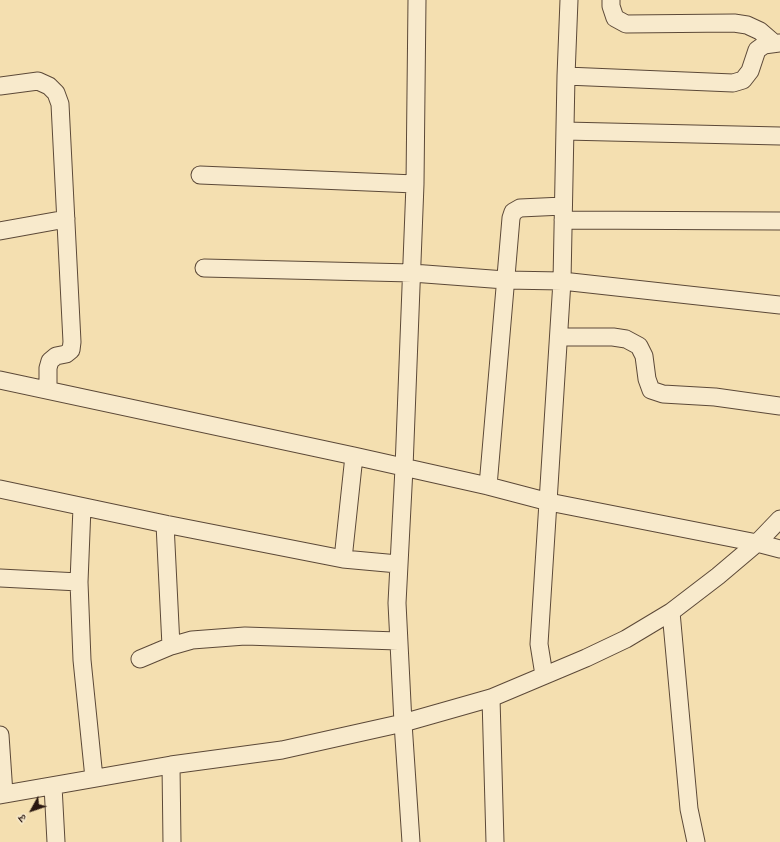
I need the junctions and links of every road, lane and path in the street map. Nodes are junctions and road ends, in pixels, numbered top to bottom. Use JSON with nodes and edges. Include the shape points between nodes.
{"nodes":[{"id":1,"x":417,"y":0,"type":"edge"},
{"id":2,"x":569,"y":0,"type":"edge"},
{"id":3,"x":611,"y":0,"type":"edge"},
{"id":4,"x":777,"y":43,"type":"edge"},
{"id":5,"x":566,"y":76,"type":"junction"},
{"id":6,"x":0,"y":86,"type":"edge"},
{"id":7,"x":565,"y":130,"type":"junction"},
{"id":8,"x":780,"y":136,"type":"edge"},
{"id":9,"x":200,"y":175,"type":"dead end"},
{"id":10,"x":415,"y":184,"type":"junction"},
{"id":11,"x":563,"y":213,"type":"junction"},
{"id":12,"x":66,"y":219,"type":"junction"},
{"id":13,"x":780,"y":221,"type":"edge"},
{"id":14,"x":0,"y":231,"type":"edge"},
{"id":15,"x":204,"y":268,"type":"dead end"},
{"id":16,"x":412,"y":273,"type":"junction"},
{"id":17,"x":505,"y":280,"type":"junction"},
{"id":18,"x":562,"y":281,"type":"junction"},
{"id":19,"x":780,"y":305,"type":"edge"},
{"id":20,"x":559,"y":337,"type":"junction"},
{"id":21,"x":0,"y":380,"type":"edge"},
{"id":22,"x":48,"y":390,"type":"junction"},
{"id":23,"x":780,"y":406,"type":"edge"},
{"id":24,"x":354,"y":456,"type":"junction"},
{"id":25,"x":404,"y":468,"type":"junction"},
{"id":26,"x":488,"y":486,"type":"junction"},
{"id":27,"x":0,"y":489,"type":"edge"},
{"id":28,"x":549,"y":502,"type":"junction"},
{"id":29,"x":82,"y":506,"type":"junction"},
{"id":30,"x":780,"y":519,"type":"edge"},
{"id":31,"x":165,"y":524,"type":"junction"},
{"id":32,"x":757,"y":543,"type":"junction"},
{"id":33,"x":780,"y":548,"type":"edge"},
{"id":34,"x":343,"y":559,"type":"junction"},
{"id":35,"x":398,"y":564,"type":"junction"},
{"id":36,"x":0,"y":578,"type":"edge"},
{"id":37,"x":79,"y":582,"type":"junction"},
{"id":38,"x":671,"y":612,"type":"junction"},
{"id":39,"x":398,"y":641,"type":"junction"},
{"id":40,"x":171,"y":646,"type":"junction"},
{"id":41,"x":140,"y":659,"type":"dead end"},
{"id":42,"x":544,"y":675,"type":"junction"},
{"id":43,"x":490,"y":698,"type":"junction"},
{"id":44,"x":403,"y":723,"type":"junction"},
{"id":45,"x":0,"y":736,"type":"edge"},
{"id":46,"x":171,"y":765,"type":"junction"},
{"id":47,"x":94,"y":778,"type":"junction"},
{"id":48,"x":53,"y":786,"type":"junction"},
{"id":49,"x":2,"y":795,"type":"edge"},
{"id":50,"x":56,"y":842,"type":"edge"},
{"id":51,"x":172,"y":842,"type":"edge"},
{"id":52,"x":411,"y":842,"type":"edge"},
{"id":53,"x":495,"y":842,"type":"edge"},
{"id":54,"x":696,"y":842,"type":"edge"}],
"edges":[{"from":1,"to":10,"type":"street"},
{"from":2,"to":5,"type":"street"},
{"from":3,"to":4,"type":"street","via":[[615,18],[626,24],[734,23],[760,31]]},
{"from":4,"to":5,"type":"street","via":[[764,45],[757,50],[750,71],[743,80],[733,83]]},
{"from":5,"to":7,"type":"street"},
{"from":6,"to":12,"type":"street","via":[[38,81],[56,93],[60,104]]},
{"from":7,"to":8,"type":"street"},
{"from":7,"to":11,"type":"street"},
{"from":9,"to":10,"type":"street"},
{"from":10,"to":16,"type":"street"},
{"from":11,"to":13,"type":"street"},
{"from":11,"to":17,"type":"street","via":[[527,206],[513,212]]},
{"from":11,"to":18,"type":"street"},
{"from":12,"to":14,"type":"street"},
{"from":12,"to":22,"type":"street","via":[[72,342],[71,350],[50,361]]},
{"from":15,"to":16,"type":"street"},
{"from":16,"to":17,"type":"street"},
{"from":16,"to":25,"type":"street"},
{"from":17,"to":18,"type":"street"},
{"from":17,"to":26,"type":"street"},
{"from":18,"to":19,"type":"street"},
{"from":18,"to":20,"type":"street"},
{"from":20,"to":23,"type":"street","via":[[613,337],[626,339],[639,346],[644,356],[651,390],[663,394],[715,397]]},
{"from":20,"to":28,"type":"street"},
{"from":21,"to":22,"type":"street"},
{"from":22,"to":24,"type":"street"},
{"from":24,"to":25,"type":"street"},
{"from":24,"to":34,"type":"street"},
{"from":25,"to":26,"type":"street"},
{"from":25,"to":35,"type":"street"},
{"from":26,"to":28,"type":"street"},
{"from":27,"to":29,"type":"street"},
{"from":28,"to":32,"type":"street"},
{"from":28,"to":42,"type":"street","via":[[539,644]]},
{"from":29,"to":31,"type":"street"},
{"from":29,"to":37,"type":"street"},
{"from":30,"to":32,"type":"street"},
{"from":31,"to":34,"type":"street"},
{"from":31,"to":40,"type":"street"},
{"from":32,"to":33,"type":"street"},
{"from":32,"to":38,"type":"street"},
{"from":34,"to":35,"type":"street"},
{"from":35,"to":39,"type":"street"},
{"from":36,"to":37,"type":"street"},
{"from":37,"to":47,"type":"street","via":[[82,660]]},
{"from":38,"to":42,"type":"street","via":[[626,639]]},
{"from":38,"to":54,"type":"street","via":[[689,809]]},
{"from":39,"to":40,"type":"street","via":[[245,636],[192,640]]},
{"from":39,"to":44,"type":"street"},
{"from":40,"to":41,"type":"street"},
{"from":42,"to":43,"type":"street"},
{"from":43,"to":44,"type":"street"},
{"from":43,"to":53,"type":"street"},
{"from":44,"to":46,"type":"street","via":[[282,750]]},
{"from":44,"to":52,"type":"street"},
{"from":45,"to":49,"type":"street"},
{"from":46,"to":47,"type":"street"},
{"from":46,"to":51,"type":"street"},
{"from":47,"to":48,"type":"street"},
{"from":48,"to":49,"type":"street"},
{"from":48,"to":50,"type":"street"}]}
